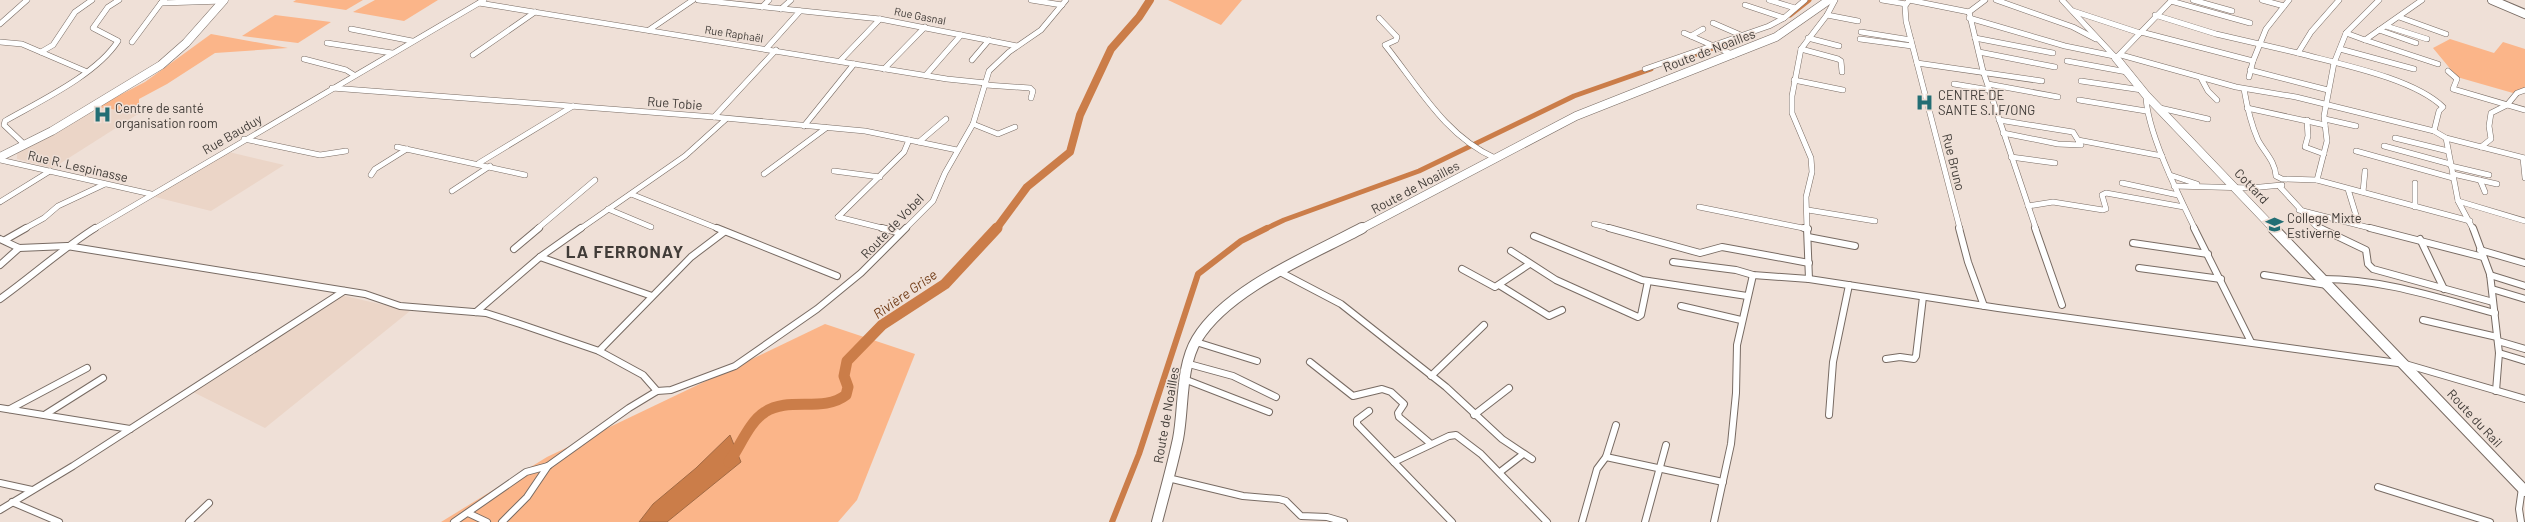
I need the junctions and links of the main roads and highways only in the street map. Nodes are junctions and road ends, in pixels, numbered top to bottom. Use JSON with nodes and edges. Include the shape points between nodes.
{"nodes":[{"id":1,"x":2492,"y":0,"type":"edge"},
{"id":2,"x":2504,"y":3,"type":"edge"},
{"id":3,"x":2525,"y":14,"type":"edge"}],
"edges":[{"from":1,"to":2,"type":"main road"},
{"from":2,"to":3,"type":"main road"}]}
